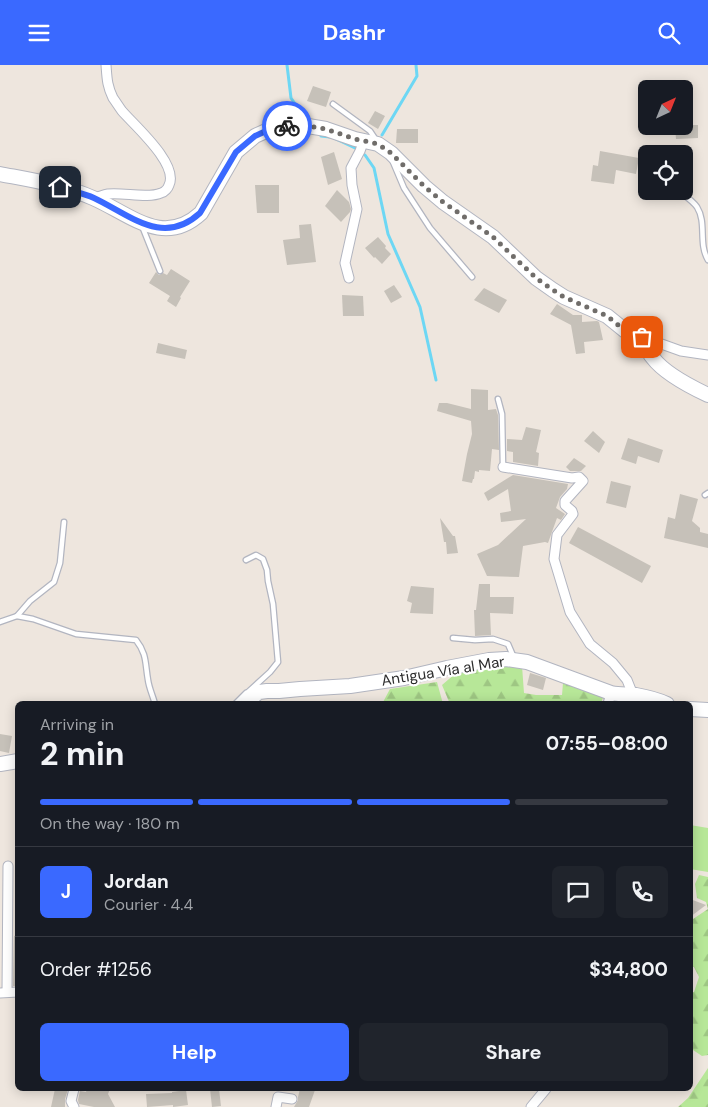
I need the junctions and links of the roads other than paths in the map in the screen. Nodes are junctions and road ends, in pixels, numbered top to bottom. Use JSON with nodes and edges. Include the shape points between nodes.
{"nodes":[{"id":1,"x":106,"y":65,"type":"edge"},
{"id":2,"x":332,"y":104,"type":"dead end"},
{"id":3,"x":371,"y":142,"type":"junction"},
{"id":4,"x":391,"y":153,"type":"junction"},
{"id":5,"x":0,"y":175,"type":"edge"},
{"id":6,"x":93,"y":198,"type":"junction"},
{"id":7,"x":689,"y":200,"type":"edge"},
{"id":8,"x":141,"y":223,"type":"junction"},
{"id":9,"x":708,"y":260,"type":"edge"},
{"id":10,"x":160,"y":271,"type":"dead end"},
{"id":11,"x":472,"y":277,"type":"dead end"},
{"id":12,"x":349,"y":278,"type":"dead end"},
{"id":13,"x":642,"y":337,"type":"junction"},
{"id":14,"x":708,"y":355,"type":"edge"},
{"id":15,"x":708,"y":395,"type":"edge"},
{"id":16,"x":498,"y":399,"type":"dead end"},
{"id":17,"x":503,"y":467,"type":"joint"},
{"id":18,"x":64,"y":522,"type":"dead end"},
{"id":19,"x":246,"y":560,"type":"dead end"},
{"id":20,"x":17,"y":616,"type":"junction"},
{"id":21,"x":0,"y":622,"type":"edge"},
{"id":22,"x":453,"y":638,"type":"dead end"},
{"id":23,"x":515,"y":659,"type":"junction"},
{"id":24,"x":633,"y":695,"type":"junction"},
{"id":25,"x":610,"y":698,"type":"edge"},
{"id":26,"x":246,"y":700,"type":"edge"},
{"id":27,"x":154,"y":701,"type":"edge"},
{"id":28,"x":660,"y":701,"type":"edge"},
{"id":29,"x":693,"y":709,"type":"edge"},
{"id":30,"x":708,"y":710,"type":"edge"},
{"id":31,"x":15,"y":762,"type":"edge"},
{"id":32,"x":0,"y":764,"type":"edge"},
{"id":33,"x":8,"y":866,"type":"dead end"},
{"id":34,"x":3,"y":993,"type":"edge"},
{"id":35,"x":74,"y":1091,"type":"edge"},
{"id":36,"x":544,"y":1091,"type":"edge"},
{"id":37,"x":292,"y":1099,"type":"dead end"},
{"id":38,"x":74,"y":1107,"type":"edge"},
{"id":39,"x":276,"y":1107,"type":"edge"},
{"id":40,"x":531,"y":1107,"type":"edge"}],
"edges":[{"from":1,"to":6,"type":"street","via":[[107,83],[113,97],[154,145],[171,179],[162,193],[108,194]]},
{"from":2,"to":3,"type":"lane","via":[[370,131]]},
{"from":3,"to":4,"type":"main road"},
{"from":3,"to":8,"type":"main road","via":[[308,126],[293,125],[266,131],[236,152],[194,219],[166,229]]},
{"from":3,"to":12,"type":"street","via":[[360,151],[350,168],[356,209],[345,263]]},
{"from":4,"to":11,"type":"lane","via":[[404,189],[424,221]]},
{"from":4,"to":13,"type":"main road","via":[[424,186],[493,237],[536,278],[564,297],[607,316],[628,333]]},
{"from":5,"to":6,"type":"main road","via":[[45,183]]},
{"from":6,"to":8,"type":"main road"},
{"from":7,"to":9,"type":"lane","via":[[702,218],[704,253]]},
{"from":8,"to":10,"type":"lane"},
{"from":13,"to":14,"type":"street","via":[[681,351]]},
{"from":13,"to":15,"type":"main road","via":[[652,358],[663,368]]},
{"from":16,"to":17,"type":"lane","via":[[502,414]]},
{"from":17,"to":24,"type":"street","via":[[580,477],[583,481],[565,501],[572,515],[557,535],[554,559],[570,611],[590,644],[613,663]]},
{"from":18,"to":20,"type":"lane","via":[[60,563],[54,582]]},
{"from":19,"to":26,"type":"lane","via":[[256,555],[263,559],[267,570],[278,662]]},
{"from":20,"to":21,"type":"lane"},
{"from":20,"to":27,"type":"lane","via":[[76,634],[136,640],[146,661]]},
{"from":22,"to":23,"type":"lane","via":[[493,639],[508,644]]},
{"from":23,"to":25,"type":"main road","name":"Antigua Vía al Mar"},
{"from":23,"to":26,"type":"main road","name":"Antigua Vía al Mar","via":[[489,660],[350,685],[259,692]]},
{"from":24,"to":25,"type":"main road","name":"Antigua Vía al Mar"},
{"from":24,"to":28,"type":"main road","name":"Antigua Vía al Mar"},
{"from":29,"to":30,"type":"main road"},
{"from":31,"to":32,"type":"main road"},
{"from":33,"to":34,"type":"street"},
{"from":35,"to":38,"type":"street","via":[[71,1101]]},
{"from":36,"to":40,"type":"street"},
{"from":37,"to":39,"type":"street","via":[[278,1097]]}]}
